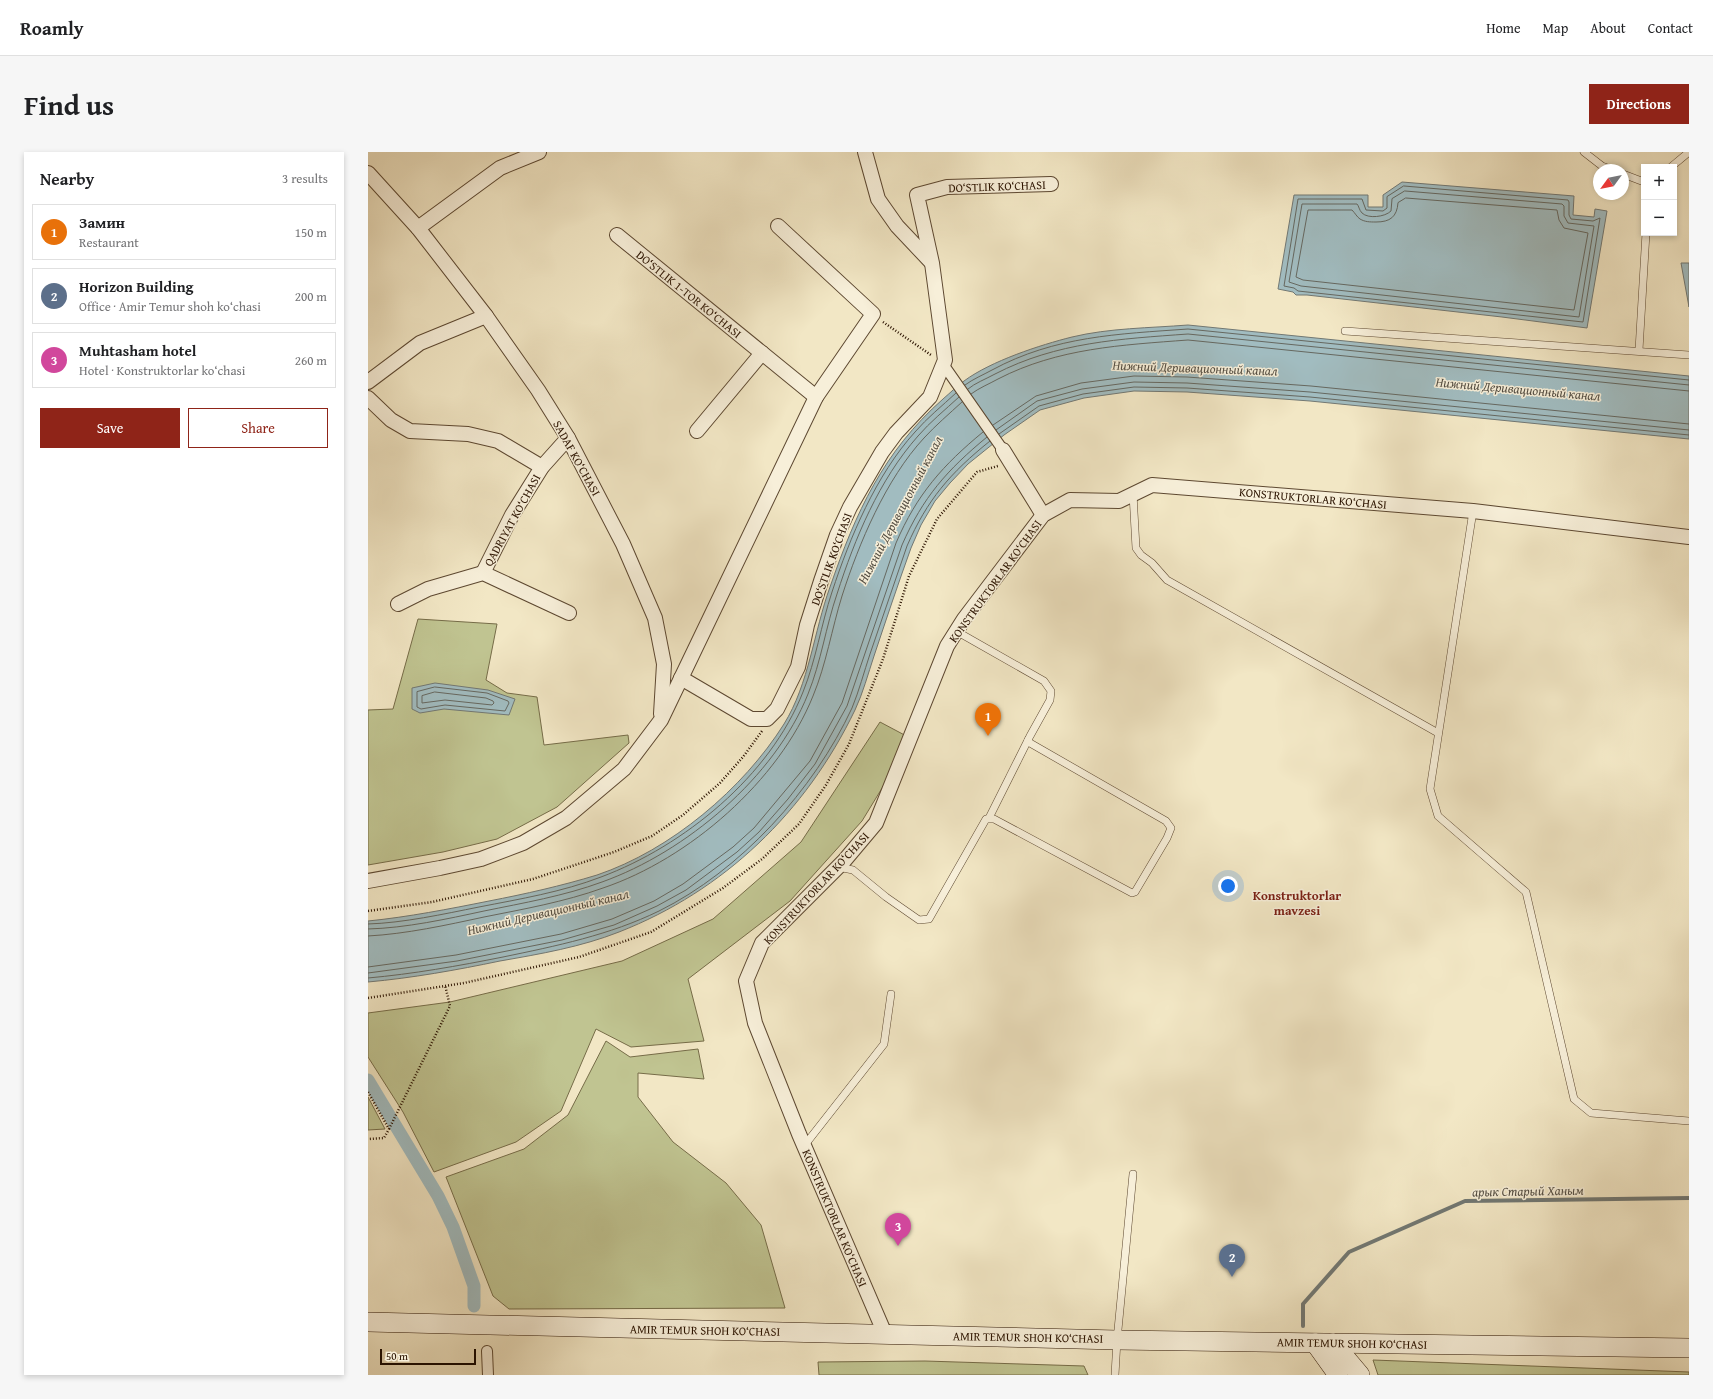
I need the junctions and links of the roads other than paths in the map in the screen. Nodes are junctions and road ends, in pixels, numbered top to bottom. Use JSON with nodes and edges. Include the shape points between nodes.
{"nodes":[{"id":1,"x":539,"y":152,"type":"edge"},
{"id":2,"x":865,"y":152,"type":"edge"},
{"id":3,"x":1584,"y":152,"type":"edge"},
{"id":4,"x":1689,"y":152,"type":"edge"},
{"id":5,"x":1599,"y":164,"type":"edge"},
{"id":6,"x":1675,"y":164,"type":"edge"},
{"id":7,"x":368,"y":173,"type":"edge"},
{"id":8,"x":1629,"y":176,"type":"edge"},
{"id":9,"x":1641,"y":181,"type":"edge"},
{"id":10,"x":1052,"y":184,"type":"dead end"},
{"id":11,"x":778,"y":226,"type":"dead end"},
{"id":12,"x":418,"y":228,"type":"junction"},
{"id":13,"x":617,"y":235,"type":"dead end"},
{"id":14,"x":1646,"y":236,"type":"edge"},
{"id":15,"x":932,"y":263,"type":"junction"},
{"id":16,"x":486,"y":316,"type":"junction"},
{"id":17,"x":1345,"y":331,"type":"dead end"},
{"id":18,"x":1639,"y":350,"type":"junction"},
{"id":19,"x":762,"y":353,"type":"junction"},
{"id":20,"x":1689,"y":354,"type":"edge"},
{"id":21,"x":943,"y":364,"type":"junction"},
{"id":22,"x":368,"y":382,"type":"edge"},
{"id":23,"x":816,"y":397,"type":"junction"},
{"id":24,"x":368,"y":398,"type":"edge"},
{"id":25,"x":697,"y":431,"type":"dead end"},
{"id":26,"x":568,"y":438,"type":"junction"},
{"id":27,"x":1007,"y":456,"type":"joint"},
{"id":28,"x":542,"y":467,"type":"junction"},
{"id":29,"x":1133,"y":494,"type":"junction"},
{"id":30,"x":1473,"y":511,"type":"junction"},
{"id":31,"x":1044,"y":515,"type":"junction"},
{"id":32,"x":1689,"y":537,"type":"edge"},
{"id":33,"x":483,"y":573,"type":"junction"},
{"id":34,"x":398,"y":604,"type":"dead end"},
{"id":35,"x":570,"y":613,"type":"dead end"},
{"id":36,"x":956,"y":631,"type":"junction"},
{"id":37,"x":681,"y":678,"type":"junction"},
{"id":38,"x":661,"y":720,"type":"junction"},
{"id":39,"x":1438,"y":733,"type":"junction"},
{"id":40,"x":1028,"y":740,"type":"junction"},
{"id":41,"x":989,"y":818,"type":"junction"},
{"id":42,"x":838,"y":867,"type":"junction"},
{"id":43,"x":368,"y":881,"type":"edge"},
{"id":44,"x":891,"y":994,"type":"dead end"},
{"id":45,"x":1689,"y":1121,"type":"edge"},
{"id":46,"x":804,"y":1146,"type":"junction"},
{"id":47,"x":1133,"y":1174,"type":"dead end"},
{"id":48,"x":368,"y":1322,"type":"edge"},
{"id":49,"x":885,"y":1334,"type":"junction"},
{"id":50,"x":1117,"y":1340,"type":"junction"},
{"id":51,"x":1324,"y":1343,"type":"junction"},
{"id":52,"x":1689,"y":1348,"type":"edge"},
{"id":53,"x":487,"y":1350,"type":"dead end"},
{"id":54,"x":488,"y":1375,"type":"edge"},
{"id":55,"x":1115,"y":1375,"type":"edge"},
{"id":56,"x":1338,"y":1375,"type":"edge"},
{"id":57,"x":1360,"y":1375,"type":"edge"}],
"edges":[{"from":1,"to":12,"type":"street","via":[[500,168]]},
{"from":2,"to":15,"type":"street","via":[[878,199],[897,226]]},
{"from":3,"to":5,"type":"lane"},
{"from":4,"to":6,"type":"lane"},
{"from":7,"to":12,"type":"street","name":"SADAF KO‘CHASI"},
{"from":8,"to":9,"type":"lane"},
{"from":10,"to":15,"type":"street","name":"DO‘STLIK KO‘CHASI","via":[[947,187],[917,195]]},
{"from":11,"to":23,"type":"street","via":[[873,314]]},
{"from":12,"to":16,"type":"street","name":"SADAF KO‘CHASI"},
{"from":13,"to":19,"type":"street","name":"DO‘STLIK 1-TOR KO‘CHASI"},
{"from":14,"to":18,"type":"lane"},
{"from":15,"to":21,"type":"street","name":"DO‘STLIK KO‘CHASI","via":[[945,360]]},
{"from":16,"to":22,"type":"street","via":[[420,342]]},
{"from":16,"to":26,"type":"street","name":"SADAF KO‘CHASI"},
{"from":17,"to":18,"type":"lane"},
{"from":18,"to":20,"type":"lane"},
{"from":19,"to":23,"type":"street","name":"DO‘STLIK 1-TOR KO‘CHASI"},
{"from":19,"to":25,"type":"street"},
{"from":21,"to":27,"type":"street"},
{"from":21,"to":37,"type":"street","name":"DO‘STLIK KO‘CHASI","via":[[930,397],[896,433],[850,507],[821,581],[798,667],[777,709],[767,719],[751,719]]},
{"from":23,"to":37,"type":"street"},
{"from":24,"to":28,"type":"street","name":"QADRIYAT KO‘CHASI","via":[[391,420],[410,431],[468,434],[498,441]]},
{"from":26,"to":28,"type":"street","name":"QADRIYAT KO‘CHASI"},
{"from":26,"to":38,"type":"street","name":"SADAF KO‘CHASI","via":[[623,544],[655,618],[664,664]]},
{"from":27,"to":31,"type":"street"},
{"from":28,"to":33,"type":"street","name":"QADRIYAT KO‘CHASI","via":[[512,515]]},
{"from":29,"to":30,"type":"street","name":"KONSTRUKTORLAR KO‘CHASI","via":[[1152,485]]},
{"from":29,"to":31,"type":"street","name":"KONSTRUKTORLAR KO‘CHASI","via":[[1119,501],[1070,500]]},
{"from":29,"to":39,"type":"lane","via":[[1136,548],[1167,580]]},
{"from":30,"to":32,"type":"street","name":"KONSTRUKTORLAR KO‘CHASI"},
{"from":30,"to":39,"type":"lane"},
{"from":31,"to":36,"type":"street","name":"KONSTRUKTORLAR KO‘CHASI"},
{"from":33,"to":34,"type":"street","name":"QADRIYAT KO‘CHASI","via":[[428,589]]},
{"from":33,"to":35,"type":"street","name":"QADRIYAT KO‘CHASI"},
{"from":36,"to":40,"type":"lane","via":[[1044,681],[1051,691],[1050,700]]},
{"from":36,"to":42,"type":"street","name":"KONSTRUKTORLAR KO‘CHASI","via":[[947,646],[876,823]]},
{"from":37,"to":38,"type":"street"},
{"from":38,"to":43,"type":"street","via":[[624,769],[566,818],[544,832],[481,859]]},
{"from":39,"to":45,"type":"lane","via":[[1430,789],[1438,816],[1526,892],[1574,1099],[1591,1113]]},
{"from":40,"to":41,"type":"lane"},
{"from":40,"to":41,"type":"lane","via":[[1035,747],[1166,821],[1171,828],[1167,838],[1132,893]]},
{"from":41,"to":42,"type":"lane","via":[[986,819],[929,919],[919,920],[852,870]]},
{"from":42,"to":46,"type":"street","name":"KONSTRUKTORLAR KO‘CHASI","via":[[762,943],[746,981],[755,1022]]},
{"from":44,"to":46,"type":"lane","via":[[884,1044]]},
{"from":46,"to":49,"type":"street","name":"KONSTRUKTORLAR KO‘CHASI"},
{"from":47,"to":50,"type":"lane"},
{"from":48,"to":49,"type":"main road","name":"AMIR TEMUR SHOH KO‘CHASI"},
{"from":49,"to":50,"type":"main road","name":"AMIR TEMUR SHOH KO‘CHASI"},
{"from":50,"to":51,"type":"main road","name":"AMIR TEMUR SHOH KO‘CHASI"},
{"from":50,"to":55,"type":"lane"},
{"from":51,"to":52,"type":"main road","name":"AMIR TEMUR SHOH KO‘CHASI"},
{"from":51,"to":56,"type":"main road"},
{"from":51,"to":57,"type":"main road"},
{"from":53,"to":54,"type":"street"}]}
